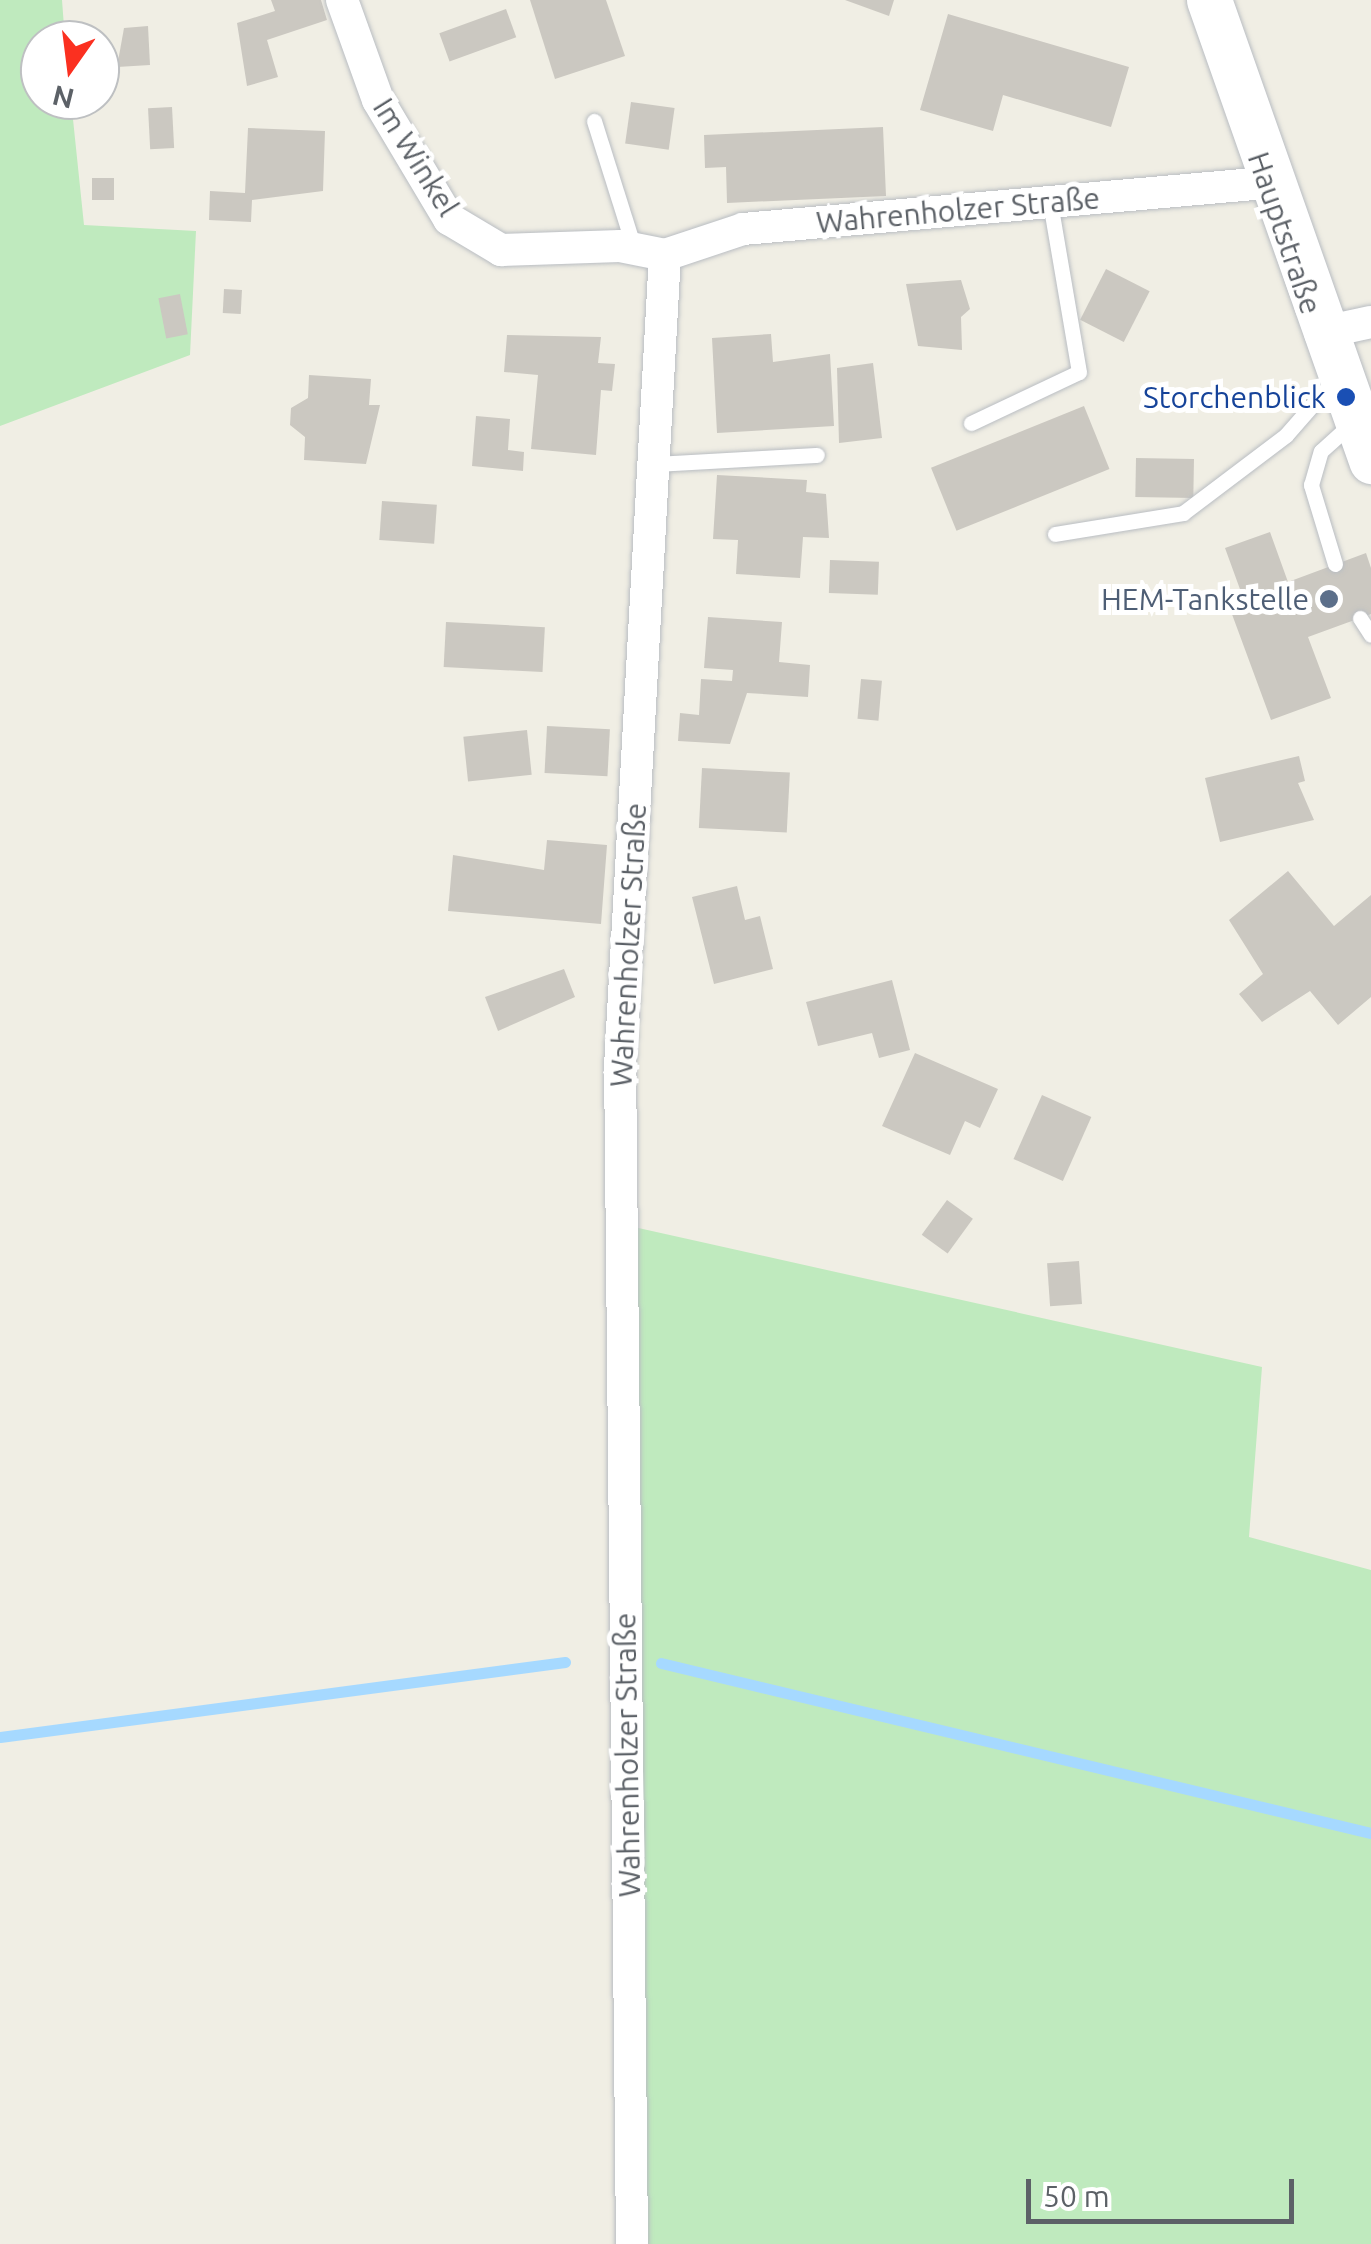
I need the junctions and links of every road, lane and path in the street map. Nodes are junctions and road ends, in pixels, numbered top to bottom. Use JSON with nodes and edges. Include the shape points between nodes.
{"nodes":[{"id":1,"x":342,"y":0,"type":"edge"},
{"id":2,"x":1209,"y":0,"type":"edge"},
{"id":3,"x":594,"y":121,"type":"dead end"},
{"id":4,"x":1266,"y":183,"type":"junction"},
{"id":5,"x":1050,"y":202,"type":"junction"},
{"id":6,"x":650,"y":252,"type":"junction"},
{"id":7,"x":1371,"y":322,"type":"edge"},
{"id":8,"x":1320,"y":333,"type":"junction"},
{"id":9,"x":1338,"y":376,"type":"junction"},
{"id":10,"x":971,"y":424,"type":"dead end"},
{"id":11,"x":1363,"y":441,"type":"edge"},
{"id":12,"x":817,"y":454,"type":"dead end"},
{"id":13,"x":654,"y":464,"type":"junction"},
{"id":14,"x":1055,"y":534,"type":"dead end"},
{"id":15,"x":1336,"y":564,"type":"dead end"},
{"id":16,"x":1360,"y":618,"type":"dead end"},
{"id":17,"x":1371,"y":634,"type":"edge"},
{"id":18,"x":632,"y":2244,"type":"edge"}],
"edges":[{"from":1,"to":6,"type":"street","name":"Im Winkel","via":[[378,100],[450,219],[501,250]]},
{"from":2,"to":4,"type":"street","name":"Hauptstraße"},
{"from":3,"to":6,"type":"lane"},
{"from":4,"to":5,"type":"street","name":"Wahrenholzer Straße"},
{"from":4,"to":8,"type":"street","name":"Hauptstraße"},
{"from":5,"to":6,"type":"street","name":"Wahrenholzer Straße","via":[[742,229]]},
{"from":5,"to":10,"type":"lane","via":[[1078,372]]},
{"from":6,"to":13,"type":"street","name":"Wahrenholzer Straße"},
{"from":7,"to":8,"type":"street"},
{"from":8,"to":9,"type":"street","name":"Hauptstraße"},
{"from":9,"to":11,"type":"street","name":"Hauptstraße"},
{"from":9,"to":14,"type":"lane","via":[[1286,436],[1183,513]]},
{"from":11,"to":15,"type":"lane","via":[[1321,451],[1312,474]]},
{"from":12,"to":13,"type":"lane"},
{"from":13,"to":18,"type":"street","name":"Wahrenholzer Straße","via":[[620,1066]]},
{"from":16,"to":17,"type":"lane"}]}
